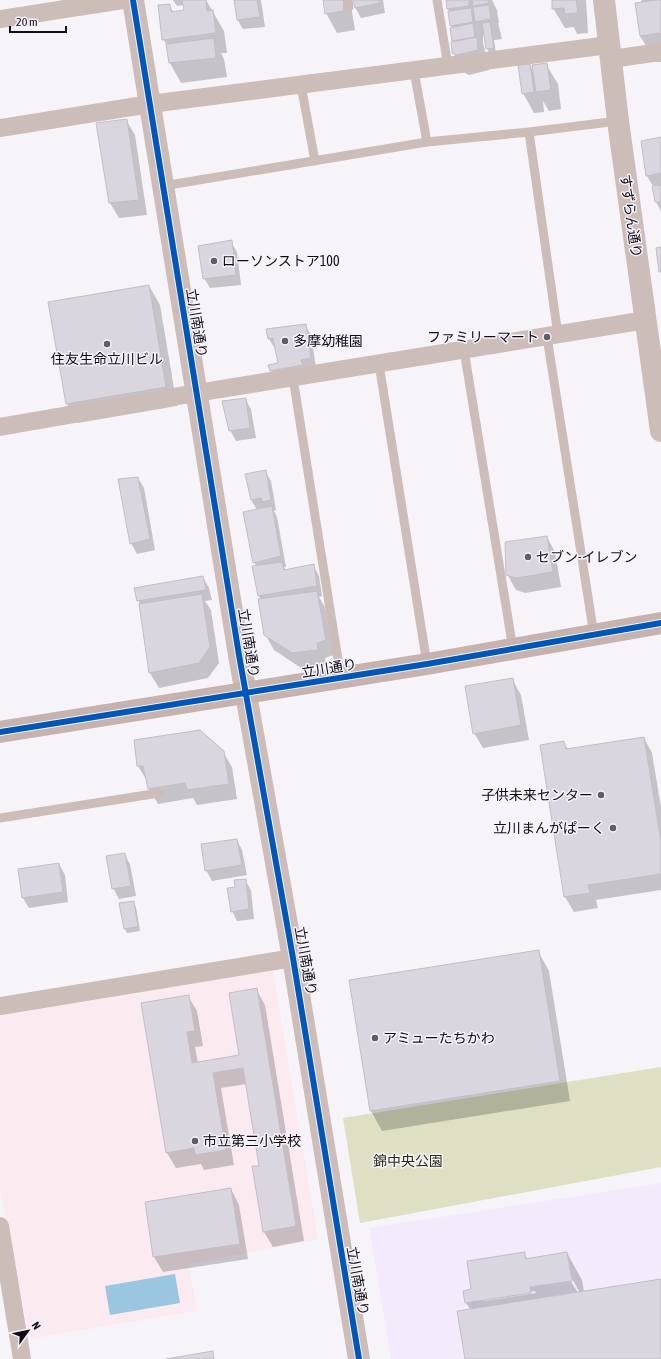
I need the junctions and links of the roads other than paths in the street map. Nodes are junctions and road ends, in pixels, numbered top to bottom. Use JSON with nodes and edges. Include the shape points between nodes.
{"nodes":[{"id":1,"x":123,"y":0,"type":"edge"},
{"id":2,"x":133,"y":0,"type":"edge"},
{"id":3,"x":437,"y":0,"type":"edge"},
{"id":4,"x":604,"y":0,"type":"edge"},
{"id":5,"x":0,"y":19,"type":"edge"},
{"id":6,"x":610,"y":52,"type":"junction"},
{"id":7,"x":661,"y":52,"type":"edge"},
{"id":8,"x":448,"y":66,"type":"junction"},
{"id":9,"x":414,"y":71,"type":"junction"},
{"id":10,"x":301,"y":85,"type":"junction"},
{"id":11,"x":150,"y":104,"type":"junction"},
{"id":12,"x":618,"y":121,"type":"junction"},
{"id":13,"x":0,"y":128,"type":"edge"},
{"id":14,"x":529,"y":132,"type":"junction"},
{"id":15,"x":427,"y":142,"type":"junction"},
{"id":16,"x":315,"y":161,"type":"junction"},
{"id":17,"x":163,"y":186,"type":"junction"},
{"id":18,"x":646,"y":320,"type":"junction"},
{"id":19,"x":552,"y":336,"type":"junction"},
{"id":20,"x":464,"y":350,"type":"junction"},
{"id":21,"x":379,"y":364,"type":"junction"},
{"id":22,"x":294,"y":378,"type":"junction"},
{"id":23,"x":657,"y":382,"type":"edge"},
{"id":24,"x":196,"y":393,"type":"junction"},
{"id":25,"x":0,"y":427,"type":"edge"},
{"id":26,"x":661,"y":431,"type":"edge"},
{"id":27,"x":661,"y":623,"type":"edge"},
{"id":28,"x":594,"y":636,"type":"junction"},
{"id":29,"x":513,"y":650,"type":"junction"},
{"id":30,"x":427,"y":664,"type":"junction"},
{"id":31,"x":341,"y":678,"type":"junction"},
{"id":32,"x":245,"y":693,"type":"junction"},
{"id":33,"x":0,"y":732,"type":"edge"},
{"id":34,"x":159,"y":793,"type":"dead end"},
{"id":35,"x":0,"y":818,"type":"edge"},
{"id":36,"x":293,"y":958,"type":"junction"},
{"id":37,"x":0,"y":1006,"type":"edge"},
{"id":38,"x":0,"y":1226,"type":"edge"},
{"id":39,"x":4,"y":1281,"type":"edge"},
{"id":40,"x":22,"y":1359,"type":"edge"},
{"id":41,"x":359,"y":1359,"type":"edge"}],
"edges":[{"from":1,"to":5,"type":"street"},
{"from":2,"to":11,"type":"street","name":"立川南通り"},
{"from":3,"to":8,"type":"lane"},
{"from":4,"to":6,"type":"street","name":"すずらん通り"},
{"from":6,"to":7,"type":"street"},
{"from":6,"to":8,"type":"street"},
{"from":6,"to":12,"type":"street","name":"すずらん通り"},
{"from":8,"to":9,"type":"street"},
{"from":9,"to":10,"type":"street"},
{"from":9,"to":15,"type":"lane"},
{"from":10,"to":11,"type":"street"},
{"from":10,"to":16,"type":"lane"},
{"from":11,"to":13,"type":"street"},
{"from":11,"to":17,"type":"street","name":"立川南通り"},
{"from":12,"to":14,"type":"lane"},
{"from":12,"to":18,"type":"street","name":"すずらん通り"},
{"from":14,"to":15,"type":"lane"},
{"from":14,"to":19,"type":"lane"},
{"from":15,"to":16,"type":"lane"},
{"from":16,"to":17,"type":"lane"},
{"from":17,"to":24,"type":"street","name":"立川南通り"},
{"from":18,"to":19,"type":"street"},
{"from":18,"to":23,"type":"street","name":"すずらん通り"},
{"from":19,"to":20,"type":"street"},
{"from":19,"to":28,"type":"lane"},
{"from":20,"to":21,"type":"street"},
{"from":20,"to":29,"type":"lane"},
{"from":21,"to":22,"type":"street"},
{"from":21,"to":30,"type":"lane"},
{"from":22,"to":24,"type":"street"},
{"from":22,"to":31,"type":"lane"},
{"from":23,"to":26,"type":"street","name":"すずらん通り"},
{"from":24,"to":25,"type":"street"},
{"from":24,"to":32,"type":"street","name":"立川南通り"},
{"from":27,"to":28,"type":"main road","name":"立川通り"},
{"from":28,"to":29,"type":"main road","name":"立川通り"},
{"from":29,"to":30,"type":"main road","name":"立川通り"},
{"from":30,"to":31,"type":"main road","name":"立川通り"},
{"from":31,"to":32,"type":"main road","name":"立川通り"},
{"from":32,"to":33,"type":"main road","name":"立川通り"},
{"from":32,"to":36,"type":"street","name":"立川南通り"},
{"from":34,"to":35,"type":"lane"},
{"from":36,"to":37,"type":"street"},
{"from":36,"to":41,"type":"street","name":"立川南通り"},
{"from":38,"to":39,"type":"street"},
{"from":39,"to":40,"type":"street"}]}
